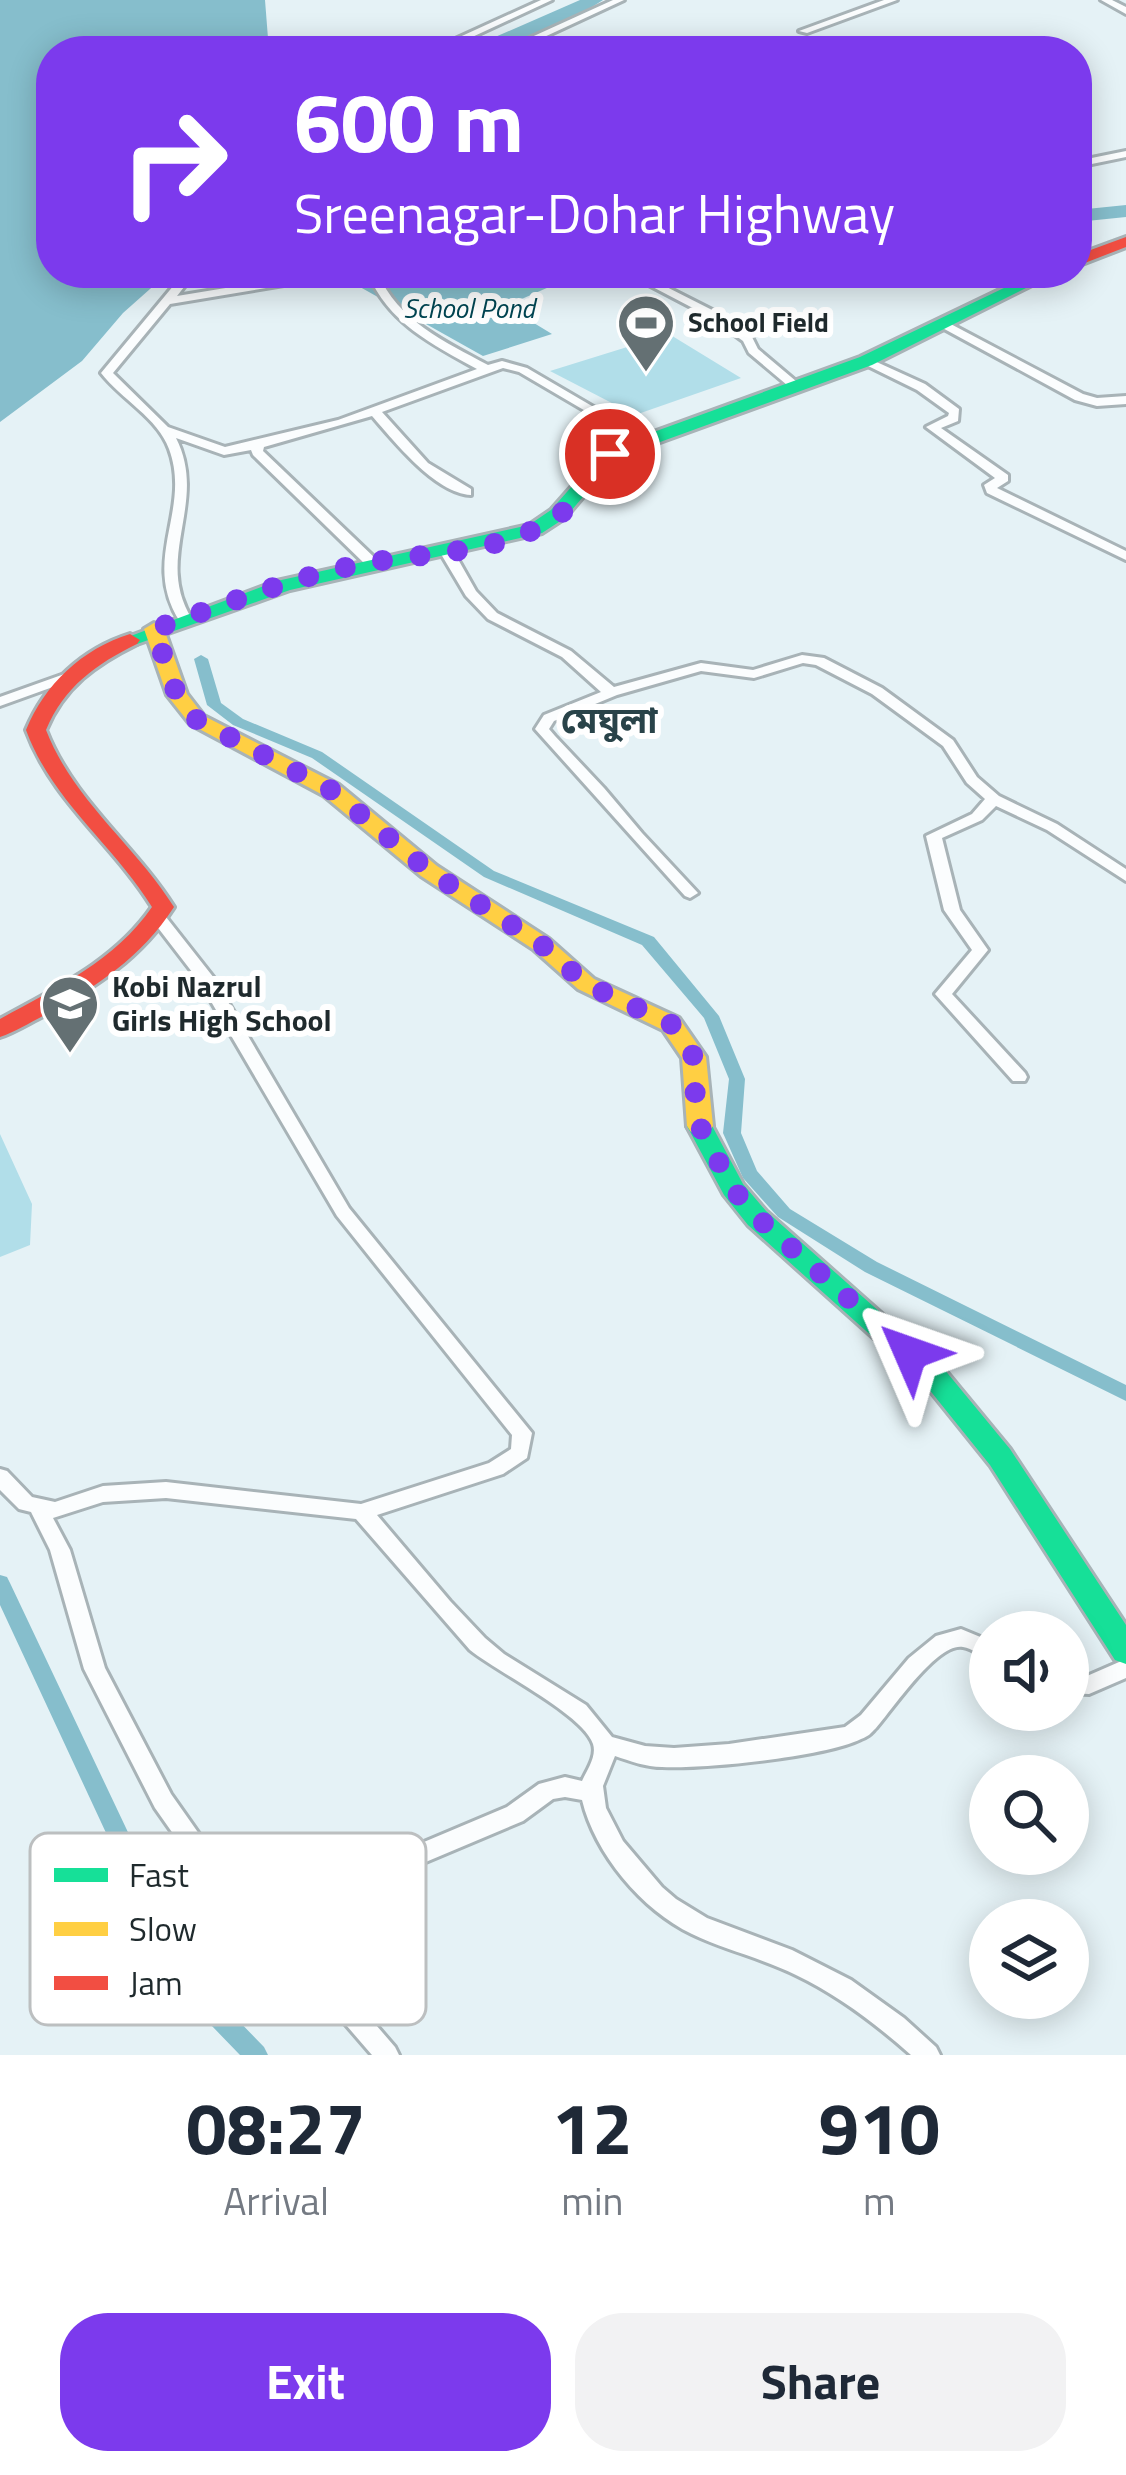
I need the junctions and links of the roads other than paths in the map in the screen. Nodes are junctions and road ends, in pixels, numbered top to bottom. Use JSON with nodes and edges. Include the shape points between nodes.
{"nodes":[{"id":1,"x":548,"y":0,"type":"edge"},
{"id":2,"x":620,"y":0,"type":"edge"},
{"id":3,"x":893,"y":0,"type":"edge"},
{"id":4,"x":1105,"y":0,"type":"edge"},
{"id":5,"x":1126,"y":11,"type":"edge"},
{"id":6,"x":803,"y":31,"type":"dead end"},
{"id":7,"x":468,"y":36,"type":"edge"},
{"id":8,"x":540,"y":36,"type":"edge"},
{"id":9,"x":1126,"y":154,"type":"edge"},
{"id":10,"x":1092,"y":161,"type":"edge"},
{"id":11,"x":1126,"y":242,"type":"edge"},
{"id":12,"x":1092,"y":255,"type":"edge"},
{"id":13,"x":178,"y":288,"type":"edge"},
{"id":14,"x":247,"y":288,"type":"edge"},
{"id":15,"x":376,"y":288,"type":"edge"},
{"id":16,"x":661,"y":288,"type":"edge"},
{"id":17,"x":1016,"y":288,"type":"edge"},
{"id":18,"x":168,"y":301,"type":"junction"},
{"id":19,"x":941,"y":323,"type":"junction"},
{"id":20,"x":866,"y":361,"type":"junction"},
{"id":21,"x":486,"y":369,"type":"junction"},
{"id":22,"x":797,"y":387,"type":"junction"},
{"id":23,"x":1126,"y":400,"type":"edge"},
{"id":24,"x":374,"y":411,"type":"junction"},
{"id":25,"x":162,"y":429,"type":"junction"},
{"id":26,"x":644,"y":440,"type":"junction"},
{"id":27,"x":258,"y":445,"type":"junction"},
{"id":28,"x":466,"y":492,"type":"dead end"},
{"id":29,"x":448,"y":554,"type":"junction"},
{"id":30,"x":1126,"y":556,"type":"edge"},
{"id":31,"x":371,"y":562,"type":"junction"},
{"id":32,"x":184,"y":619,"type":"junction"},
{"id":33,"x":154,"y":629,"type":"junction"},
{"id":34,"x":70,"y":676,"type":"junction"},
{"id":35,"x":612,"y":692,"type":"junction"},
{"id":36,"x":0,"y":702,"type":"edge"},
{"id":37,"x":994,"y":800,"type":"junction"},
{"id":38,"x":1126,"y":876,"type":"edge"},
{"id":39,"x":690,"y":893,"type":"dead end"},
{"id":40,"x":160,"y":920,"type":"junction"},
{"id":41,"x":0,"y":1029,"type":"edge"},
{"id":42,"x":1019,"y":1077,"type":"dead end"},
{"id":43,"x":0,"y":1478,"type":"edge"},
{"id":44,"x":39,"y":1508,"type":"junction"},
{"id":45,"x":361,"y":1512,"type":"junction"},
{"id":46,"x":969,"y":1640,"type":"edge"},
{"id":47,"x":1126,"y":1652,"type":"edge"},
{"id":48,"x":1126,"y":1668,"type":"edge"},
{"id":49,"x":1089,"y":1684,"type":"edge"},
{"id":50,"x":605,"y":1744,"type":"junction"},
{"id":51,"x":591,"y":1792,"type":"junction"},
{"id":52,"x":187,"y":1833,"type":"edge"},
{"id":53,"x":426,"y":1855,"type":"edge"},
{"id":54,"x":361,"y":2025,"type":"edge"},
{"id":55,"x":387,"y":2055,"type":"edge"},
{"id":56,"x":928,"y":2055,"type":"edge"}],
"edges":[{"from":1,"to":7,"type":"street"},
{"from":2,"to":8,"type":"street"},
{"from":3,"to":6,"type":"street"},
{"from":4,"to":5,"type":"street"},
{"from":9,"to":10,"type":"street"},
{"from":11,"to":12,"type":"main road"},
{"from":13,"to":18,"type":"street"},
{"from":14,"to":18,"type":"street"},
{"from":15,"to":21,"type":"street","via":[[435,341]]},
{"from":16,"to":22,"type":"street","via":[[714,315]]},
{"from":17,"to":19,"type":"main road"},
{"from":18,"to":25,"type":"street","via":[[107,374]]},
{"from":19,"to":20,"type":"main road"},
{"from":19,"to":23,"type":"street","via":[[1078,397]]},
{"from":20,"to":22,"type":"main road"},
{"from":20,"to":30,"type":"street","via":[[955,412],[932,427],[1004,478],[991,490]]},
{"from":21,"to":24,"type":"street"},
{"from":21,"to":26,"type":"street","via":[[523,370]]},
{"from":22,"to":26,"type":"main road"},
{"from":24,"to":27,"type":"street"},
{"from":24,"to":28,"type":"street","via":[[424,466]]},
{"from":25,"to":27,"type":"street","via":[[224,451]]},
{"from":25,"to":32,"type":"street","via":[[179,463],[182,518],[168,589]]},
{"from":26,"to":29,"type":"main road","via":[[588,468],[556,519]]},
{"from":27,"to":31,"type":"street"},
{"from":29,"to":31,"type":"main road"},
{"from":29,"to":35,"type":"street","via":[[481,608],[508,631],[566,653]]},
{"from":31,"to":32,"type":"main road"},
{"from":32,"to":33,"type":"main road"},
{"from":33,"to":34,"type":"main road"},
{"from":33,"to":47,"type":"main road","via":[[177,695],[197,720],[331,790],[586,984],[654,1014],[685,1039],[694,1057],[696,1119],[733,1189],[934,1376],[1000,1457]]},
{"from":34,"to":36,"type":"street"},
{"from":34,"to":40,"type":"main road","via":[[39,706],[36,735],[71,791],[158,892]]},
{"from":35,"to":37,"type":"street","via":[[701,667],[754,674],[811,659],[908,711],[948,742]]},
{"from":35,"to":39,"type":"street","via":[[549,718],[542,729]]},
{"from":37,"to":38,"type":"street"},
{"from":37,"to":42,"type":"street","via":[[934,836],[952,910],[980,950],[943,994]]},
{"from":40,"to":41,"type":"main road"},
{"from":40,"to":45,"type":"street","via":[[206,977],[343,1211],[522,1433],[520,1453],[496,1469]]},
{"from":43,"to":44,"type":"street"},
{"from":44,"to":45,"type":"street","via":[[166,1490]]},
{"from":44,"to":52,"type":"street","via":[[60,1550],[95,1669]]},
{"from":45,"to":50,"type":"street","via":[[475,1642],[580,1711]]},
{"from":46,"to":50,"type":"street","via":[[946,1642],[857,1731],[827,1743],[690,1758]]},
{"from":48,"to":49,"type":"street"},
{"from":50,"to":51,"type":"street"},
{"from":51,"to":53,"type":"street","via":[[547,1791]]},
{"from":51,"to":56,"type":"street","via":[[626,1863],[656,1898],[692,1925],[854,1993]]},
{"from":54,"to":55,"type":"street"}]}
